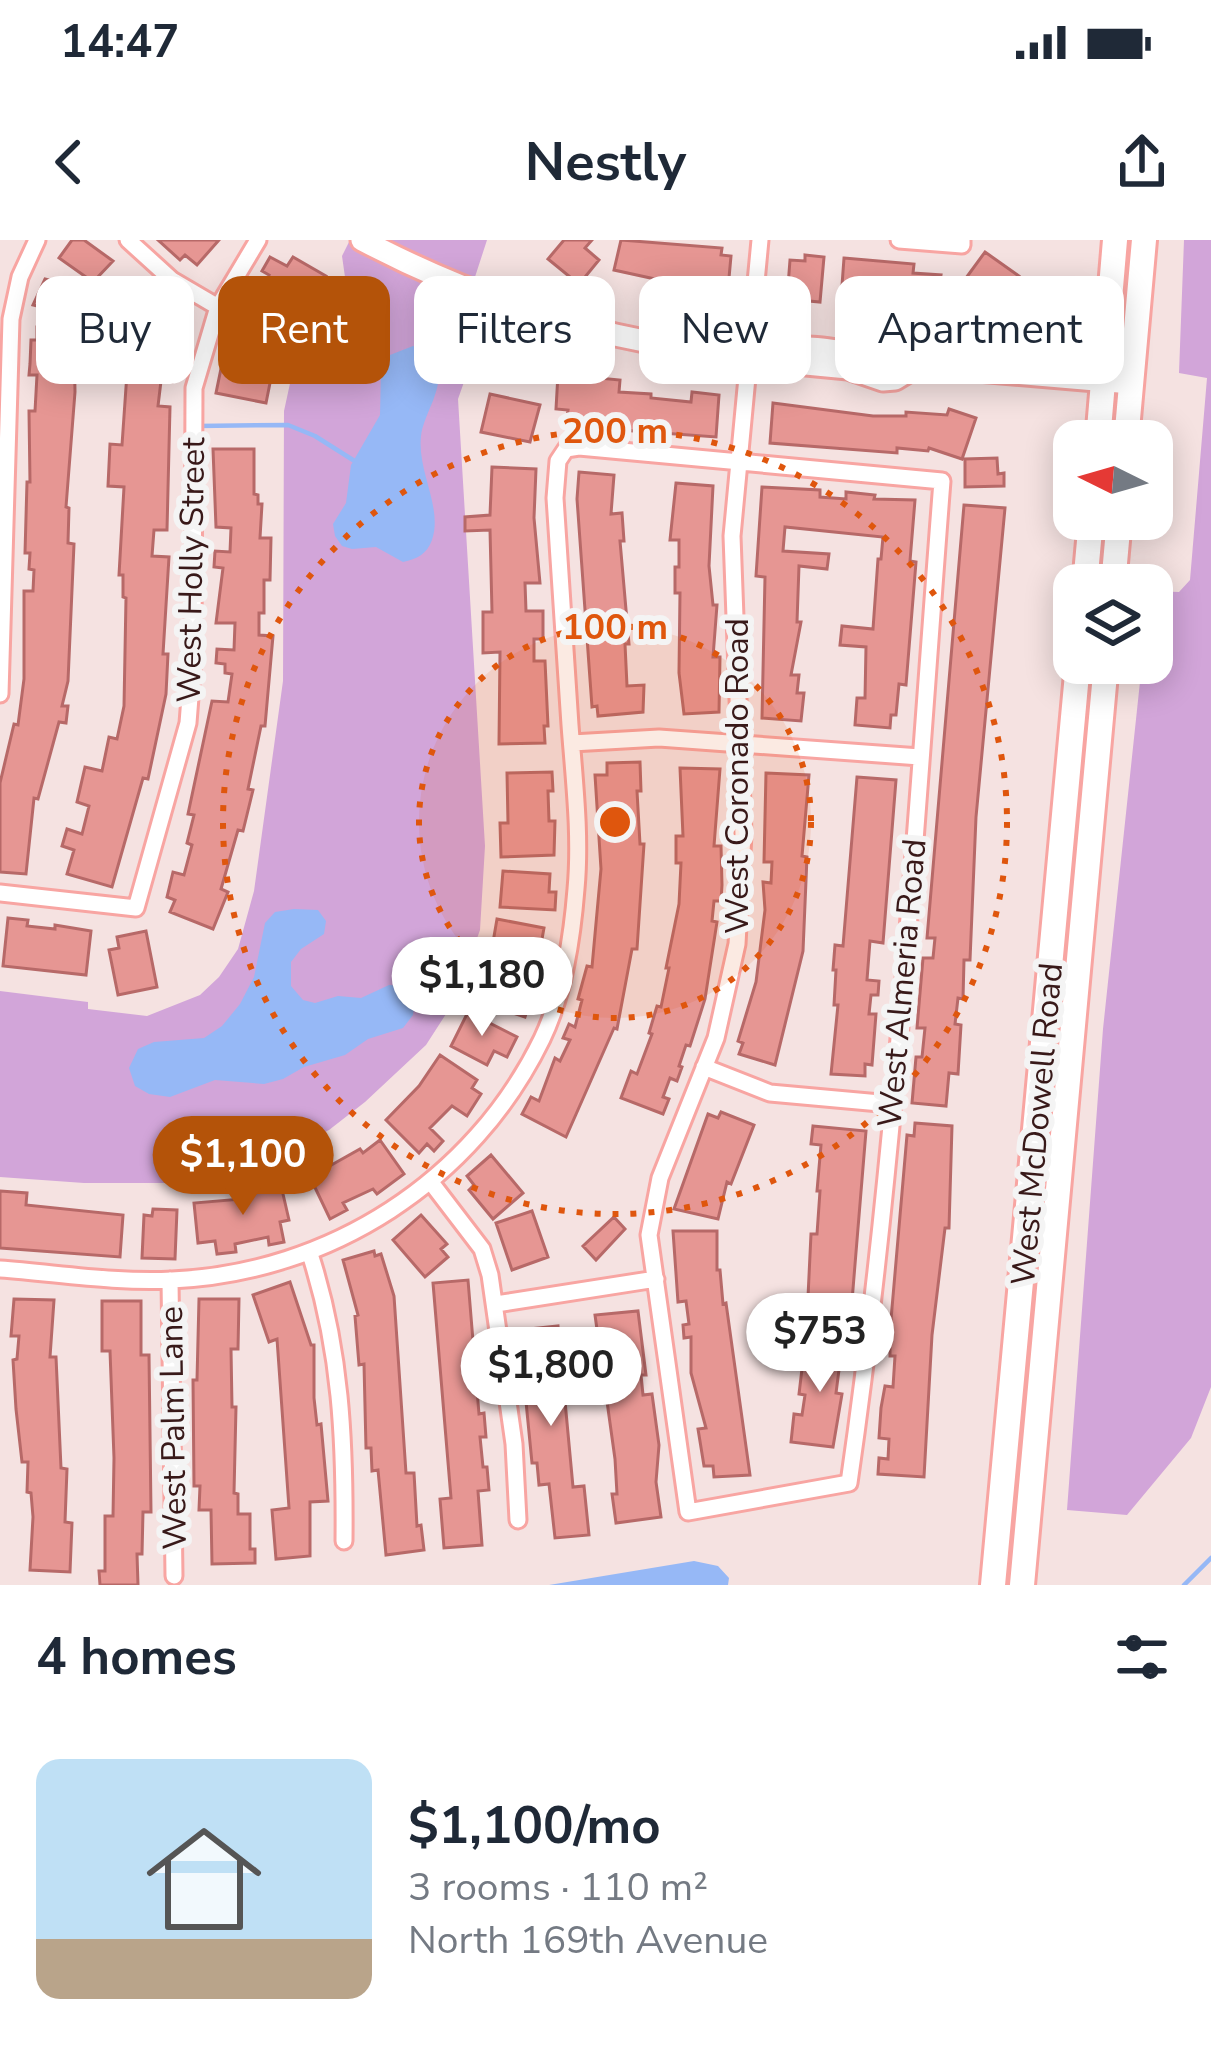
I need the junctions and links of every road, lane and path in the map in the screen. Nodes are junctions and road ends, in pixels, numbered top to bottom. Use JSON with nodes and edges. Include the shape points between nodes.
{"nodes":[{"id":1,"x":38,"y":240,"type":"edge"},
{"id":2,"x":128,"y":240,"type":"edge"},
{"id":3,"x":258,"y":240,"type":"edge"},
{"id":4,"x":362,"y":240,"type":"edge"},
{"id":5,"x":760,"y":240,"type":"edge"},
{"id":6,"x":899,"y":240,"type":"edge"},
{"id":7,"x":1115,"y":240,"type":"edge"},
{"id":8,"x":1144,"y":240,"type":"edge"},
{"id":9,"x":962,"y":243,"type":"edge"},
{"id":10,"x":237,"y":276,"type":"edge"},
{"id":11,"x":757,"y":276,"type":"edge"},
{"id":12,"x":1112,"y":276,"type":"edge"},
{"id":13,"x":218,"y":308,"type":"joint"},
{"id":14,"x":639,"y":337,"type":"edge"},
{"id":15,"x":1124,"y":381,"type":"edge"},
{"id":16,"x":1131,"y":382,"type":"junction"},
{"id":17,"x":746,"y":384,"type":"edge"},
{"id":18,"x":1104,"y":384,"type":"edge"},
{"id":19,"x":1100,"y":420,"type":"edge"},
{"id":20,"x":1128,"y":420,"type":"edge"},
{"id":21,"x":738,"y":461,"type":"junction"},
{"id":22,"x":1076,"y":684,"type":"edge"},
{"id":23,"x":1104,"y":684,"type":"edge"},
{"id":24,"x":0,"y":694,"type":"edge"},
{"id":25,"x":741,"y":742,"type":"junction"},
{"id":26,"x":572,"y":743,"type":"junction"},
{"id":27,"x":920,"y":757,"type":"junction"},
{"id":28,"x":0,"y":893,"type":"edge"},
{"id":29,"x":704,"y":1067,"type":"junction"},
{"id":30,"x":891,"y":1104,"type":"junction"},
{"id":31,"x":430,"y":1181,"type":"junction"},
{"id":32,"x":310,"y":1254,"type":"junction"},
{"id":33,"x":0,"y":1269,"type":"edge"},
{"id":34,"x":656,"y":1279,"type":"junction"},
{"id":35,"x":170,"y":1280,"type":"junction"},
{"id":36,"x":496,"y":1304,"type":"junction"},
{"id":37,"x":688,"y":1512,"type":"joint"},
{"id":38,"x":518,"y":1520,"type":"dead end"},
{"id":39,"x":344,"y":1541,"type":"dead end"},
{"id":40,"x":174,"y":1576,"type":"dead end"},
{"id":41,"x":993,"y":1585,"type":"edge"},
{"id":42,"x":1022,"y":1585,"type":"edge"}],
"edges":[{"from":1,"to":24,"type":"street","via":[[11,319]]},
{"from":2,"to":13,"type":"street"},
{"from":3,"to":10,"type":"street","name":"West Holly Street"},
{"from":4,"to":14,"type":"street","via":[[471,292]]},
{"from":5,"to":11,"type":"street","name":"West Coronado Road"},
{"from":6,"to":9,"type":"street"},
{"from":7,"to":12,"type":"main road"},
{"from":8,"to":16,"type":"main road"},
{"from":13,"to":28,"type":"street","name":"West Holly Street","via":[[194,388],[188,722],[136,908]]},
{"from":15,"to":16,"type":"street"},
{"from":16,"to":20,"type":"main road"},
{"from":17,"to":21,"type":"street","name":"West Coronado Road"},
{"from":18,"to":19,"type":"main road"},
{"from":21,"to":25,"type":"street","name":"West Coronado Road","via":[[732,536]]},
{"from":21,"to":26,"type":"street","via":[[566,449],[558,461]]},
{"from":21,"to":27,"type":"street","name":"West Almeria Road","via":[[942,482]]},
{"from":22,"to":41,"type":"main road","name":"West McDowell Road"},
{"from":23,"to":42,"type":"main road","name":"West McDowell Road"},
{"from":25,"to":26,"type":"street"},
{"from":25,"to":27,"type":"street"},
{"from":25,"to":29,"type":"street","name":"West Coronado Road","via":[[737,944]]},
{"from":26,"to":31,"type":"street","via":[[576,886],[561,987],[498,1113]]},
{"from":27,"to":30,"type":"street","name":"West Almeria Road"},
{"from":29,"to":30,"type":"street","via":[[770,1093]]},
{"from":29,"to":34,"type":"street","name":"West Coronado Road","via":[[653,1203]]},
{"from":30,"to":37,"type":"street","name":"West Almeria Road","via":[[849,1483]]},
{"from":31,"to":32,"type":"street","via":[[369,1226]]},
{"from":31,"to":36,"type":"street","via":[[482,1250]]},
{"from":32,"to":35,"type":"street"},
{"from":32,"to":39,"type":"street","via":[[339,1372]]},
{"from":33,"to":35,"type":"street"},
{"from":34,"to":36,"type":"street"},
{"from":34,"to":37,"type":"street","name":"West Coronado Road"},
{"from":35,"to":40,"type":"street","name":"West Palm Lane"},
{"from":36,"to":38,"type":"street"}]}
